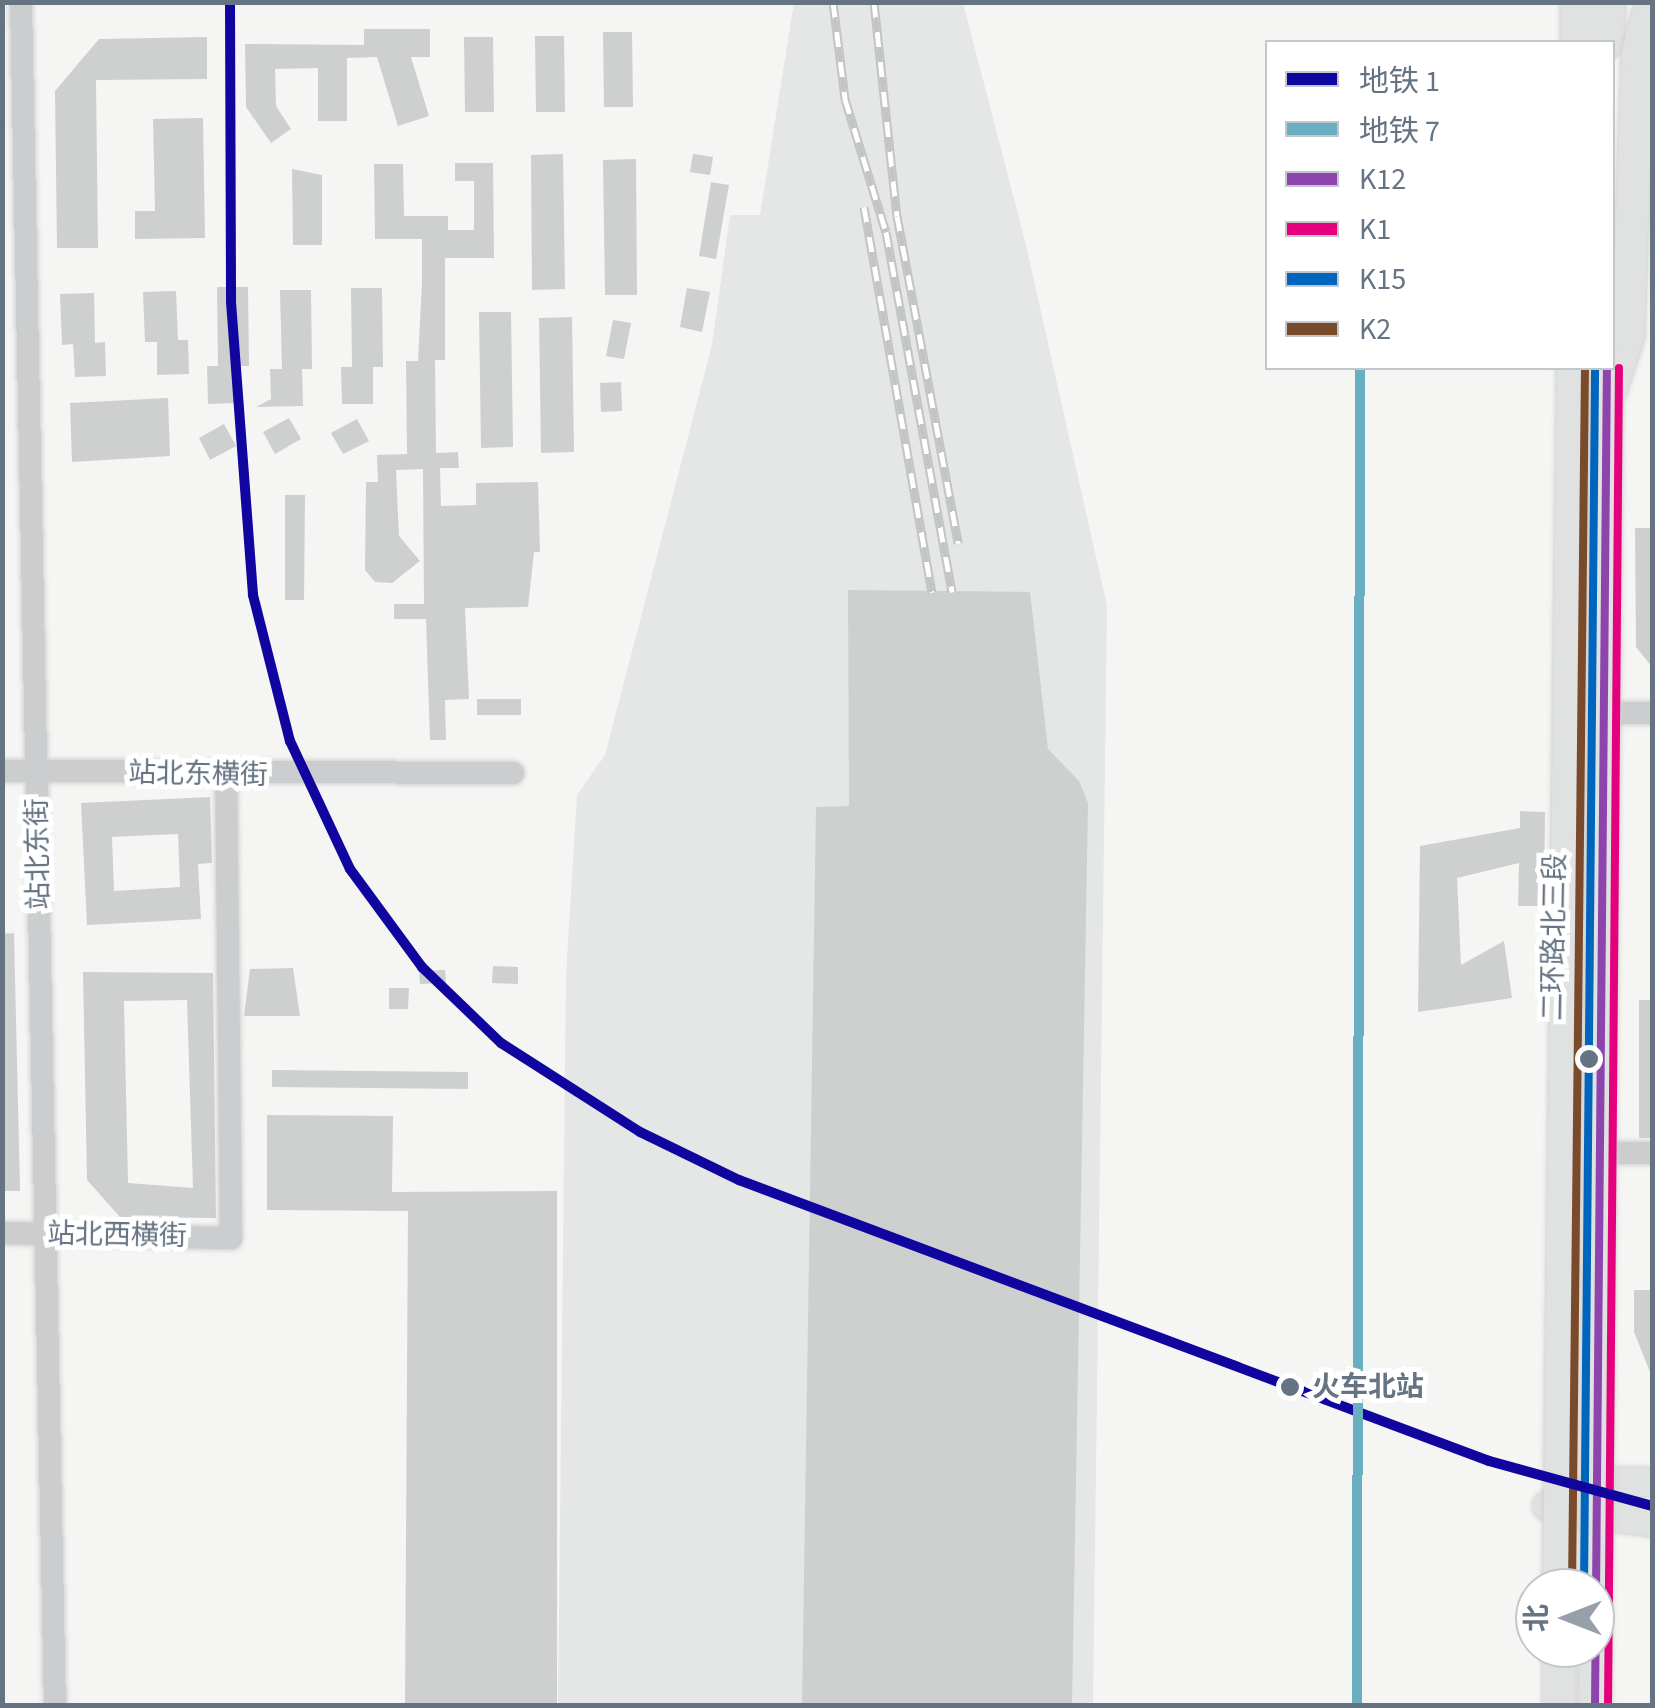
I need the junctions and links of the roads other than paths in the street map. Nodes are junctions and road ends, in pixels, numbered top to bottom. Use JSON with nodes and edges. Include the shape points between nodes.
{"nodes":[{"id":1,"x":21,"y":2,"type":"edge"},
{"id":2,"x":1564,"y":2,"type":"edge"},
{"id":3,"x":1577,"y":2,"type":"edge"},
{"id":4,"x":1608,"y":2,"type":"edge"},
{"id":5,"x":1624,"y":2,"type":"edge"},
{"id":6,"x":1652,"y":2,"type":"edge"},
{"id":7,"x":1564,"y":40,"type":"edge"},
{"id":8,"x":1576,"y":40,"type":"edge"},
{"id":9,"x":1608,"y":40,"type":"edge"},
{"id":10,"x":1615,"y":366,"type":"edge"},
{"id":11,"x":1561,"y":370,"type":"edge"},
{"id":12,"x":1573,"y":370,"type":"edge"},
{"id":13,"x":1607,"y":384,"type":"edge"},
{"id":14,"x":1618,"y":713,"type":"junction"},
{"id":15,"x":1652,"y":713,"type":"edge"},
{"id":16,"x":2,"y":771,"type":"edge"},
{"id":17,"x":36,"y":771,"type":"junction"},
{"id":18,"x":512,"y":772,"type":"dead end"},
{"id":19,"x":226,"y":776,"type":"junction"},
{"id":20,"x":1652,"y":1152,"type":"edge"},
{"id":21,"x":1612,"y":1153,"type":"junction"},
{"id":22,"x":2,"y":1233,"type":"edge"},
{"id":23,"x":45,"y":1233,"type":"junction"},
{"id":24,"x":1607,"y":1482,"type":"junction"},
{"id":25,"x":1652,"y":1482,"type":"edge"},
{"id":26,"x":1547,"y":1506,"type":"junction"},
{"id":27,"x":1607,"y":1521,"type":"junction"},
{"id":28,"x":1652,"y":1522,"type":"edge"},
{"id":29,"x":1546,"y":1568,"type":"edge"},
{"id":30,"x":1559,"y":1568,"type":"edge"},
{"id":31,"x":1546,"y":1668,"type":"edge"},
{"id":32,"x":1559,"y":1668,"type":"edge"},
{"id":33,"x":54,"y":1706,"type":"edge"},
{"id":34,"x":1545,"y":1706,"type":"edge"},
{"id":35,"x":1560,"y":1706,"type":"edge"},
{"id":36,"x":1595,"y":1706,"type":"edge"},
{"id":37,"x":1606,"y":1706,"type":"edge"}],
"edges":[{"from":1,"to":17,"type":"street","name":"站北东街"},
{"from":2,"to":7,"type":"main road"},
{"from":3,"to":8,"type":"highway"},
{"from":4,"to":9,"type":"highway"},
{"from":5,"to":14,"type":"main road"},
{"from":6,"to":10,"type":"highway","bridge":true,"via":[[1638,52],[1628,336]]},
{"from":11,"to":26,"type":"main road","name":"二环路北三段"},
{"from":12,"to":30,"type":"highway","bridge":true},
{"from":13,"to":36,"type":"highway","bridge":true},
{"from":14,"to":15,"type":"street"},
{"from":14,"to":21,"type":"main road"},
{"from":16,"to":17,"type":"street","name":"站北东横街"},
{"from":17,"to":19,"type":"street","name":"站北东横街"},
{"from":17,"to":23,"type":"street","name":"站北东街"},
{"from":18,"to":19,"type":"street","name":"站北东横街"},
{"from":19,"to":23,"type":"street","name":"站北西横街","via":[[231,1238]]},
{"from":20,"to":21,"type":"street"},
{"from":21,"to":24,"type":"main road"},
{"from":22,"to":23,"type":"street","name":"站北西横街"},
{"from":23,"to":33,"type":"street","name":"站北东街"},
{"from":24,"to":25,"type":"main road"},
{"from":24,"to":26,"type":"main road"},
{"from":24,"to":27,"type":"main road"},
{"from":26,"to":27,"type":"main road"},
{"from":26,"to":29,"type":"main road","name":"二环路北三段"},
{"from":27,"to":28,"type":"main road"},
{"from":27,"to":37,"type":"main road"},
{"from":31,"to":34,"type":"main road"},
{"from":32,"to":35,"type":"highway"}]}
